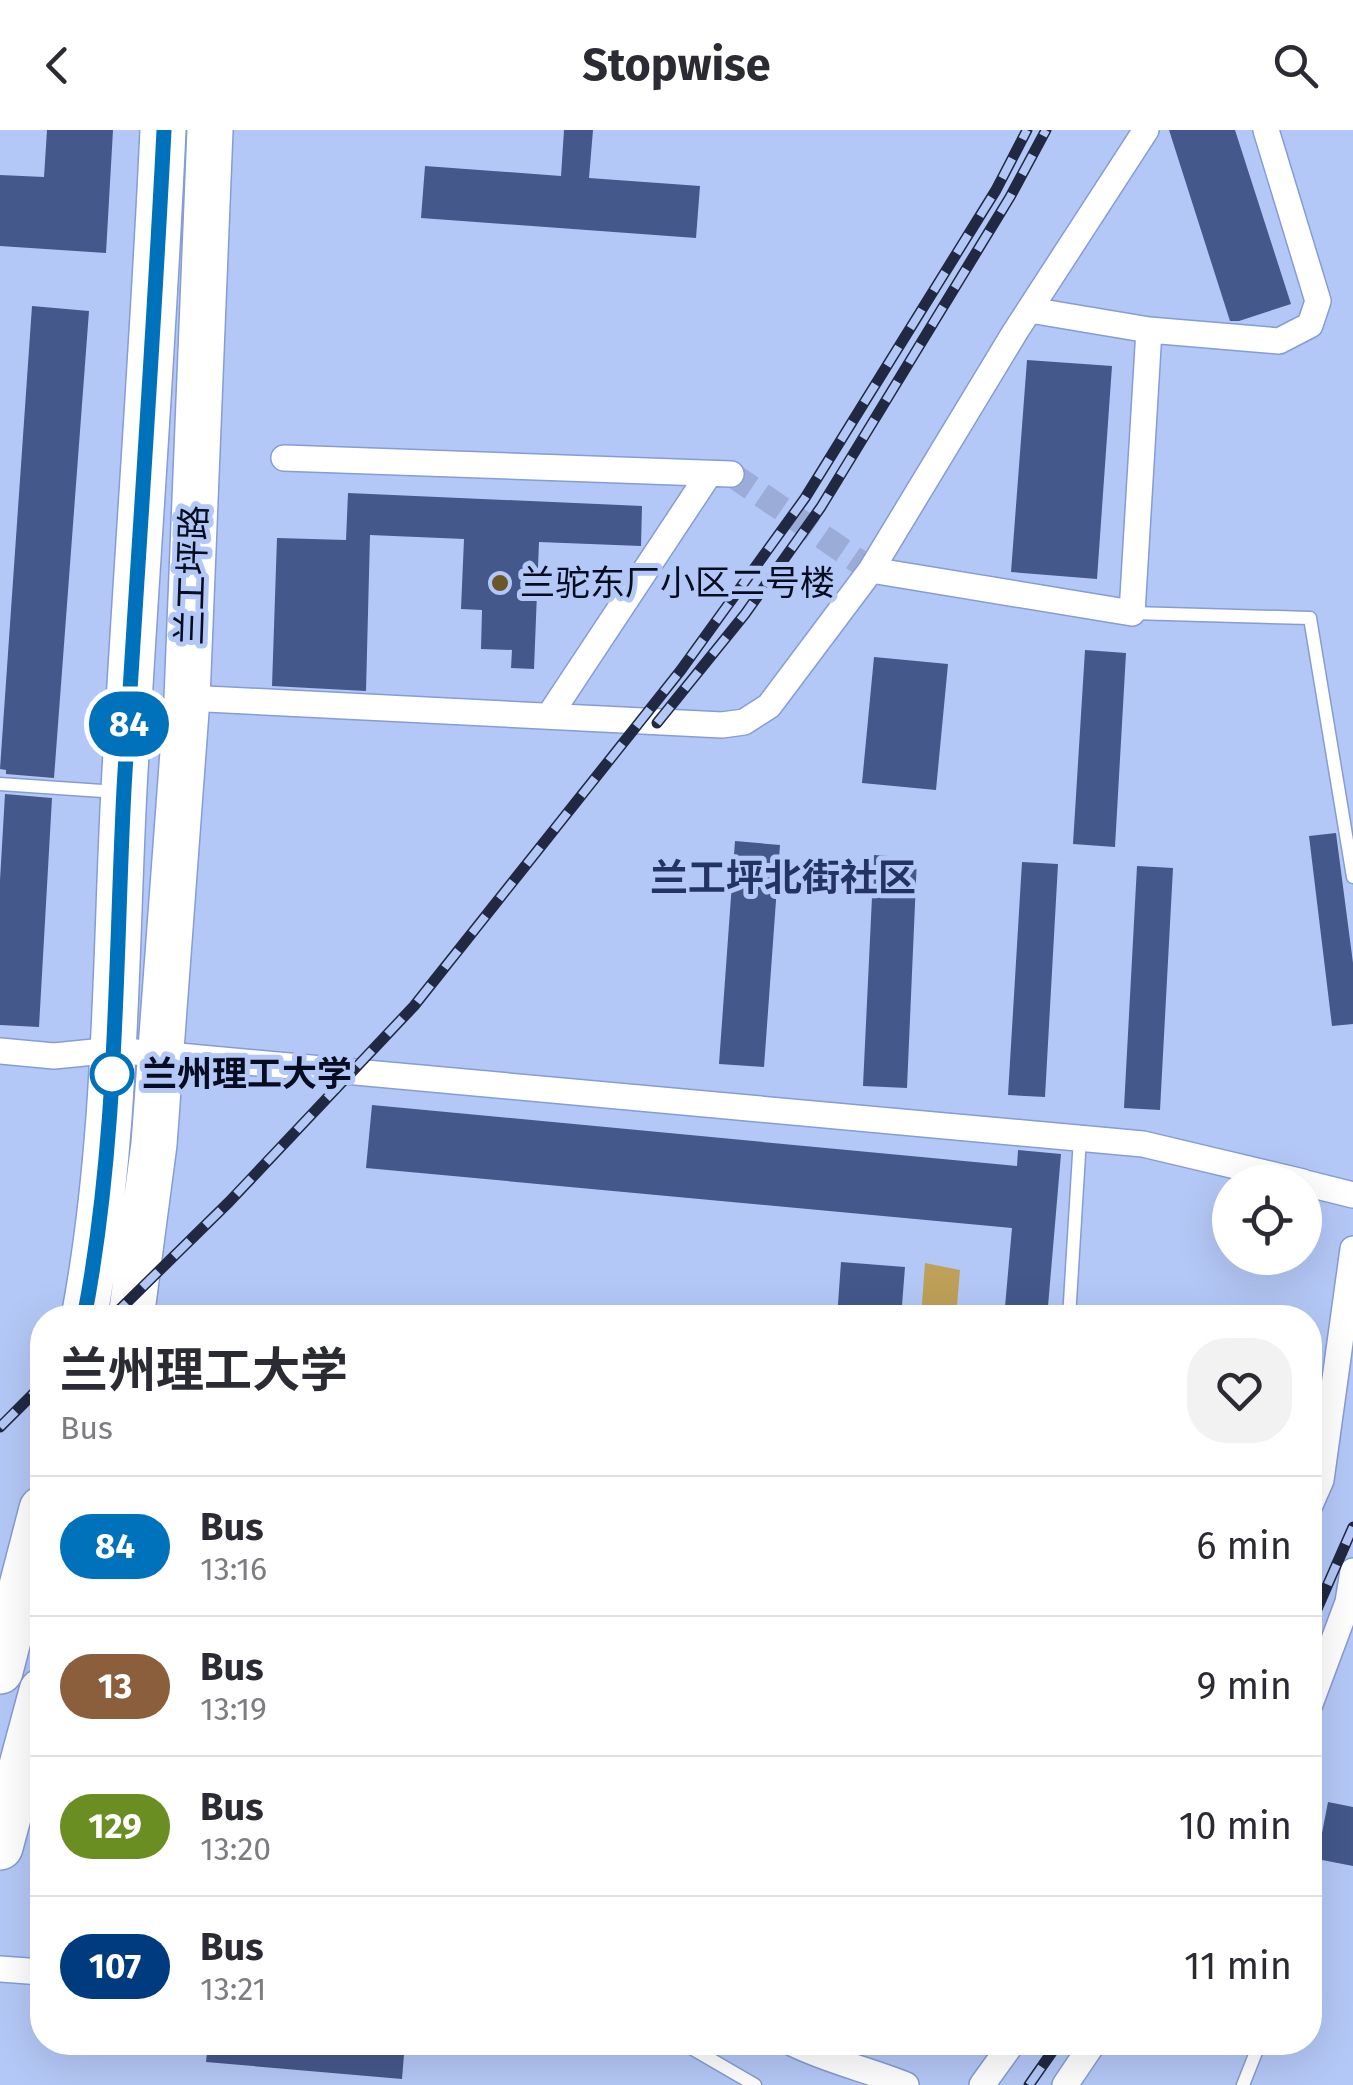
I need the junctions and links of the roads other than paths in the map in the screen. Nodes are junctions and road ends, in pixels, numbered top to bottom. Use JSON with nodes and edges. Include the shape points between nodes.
{"nodes":[{"id":1,"x":164,"y":130,"type":"edge"},
{"id":2,"x":210,"y":130,"type":"edge"},
{"id":3,"x":1146,"y":130,"type":"edge"},
{"id":4,"x":1266,"y":130,"type":"edge"},
{"id":5,"x":1030,"y":310,"type":"junction"},
{"id":6,"x":1150,"y":330,"type":"junction"},
{"id":7,"x":284,"y":458,"type":"dead end"},
{"id":8,"x":871,"y":570,"type":"junction"},
{"id":9,"x":1132,"y":613,"type":"junction"},
{"id":10,"x":187,"y":698,"type":"junction"},
{"id":11,"x":548,"y":716,"type":"junction"},
{"id":12,"x":0,"y":784,"type":"edge"},
{"id":13,"x":124,"y":792,"type":"junction"},
{"id":14,"x":1353,"y":878,"type":"edge"},
{"id":15,"x":114,"y":1050,"type":"junction"},
{"id":16,"x":0,"y":1051,"type":"edge"},
{"id":17,"x":161,"y":1056,"type":"junction"},
{"id":18,"x":1080,"y":1138,"type":"junction"},
{"id":19,"x":1230,"y":1165,"type":"edge"},
{"id":20,"x":1322,"y":1187,"type":"edge"},
{"id":21,"x":1353,"y":1194,"type":"edge"},
{"id":22,"x":1353,"y":1248,"type":"edge"},
{"id":23,"x":86,"y":1305,"type":"edge"},
{"id":24,"x":133,"y":1305,"type":"edge"},
{"id":25,"x":1070,"y":1305,"type":"edge"},
{"id":26,"x":1322,"y":1473,"type":"edge"},
{"id":27,"x":30,"y":1555,"type":"edge"},
{"id":28,"x":1353,"y":1571,"type":"edge"},
{"id":29,"x":0,"y":1671,"type":"edge"},
{"id":30,"x":1322,"y":1672,"type":"edge"},
{"id":31,"x":30,"y":1736,"type":"edge"},
{"id":32,"x":0,"y":1848,"type":"edge"},
{"id":33,"x":0,"y":1969,"type":"edge"},
{"id":34,"x":30,"y":1971,"type":"edge"},
{"id":35,"x":703,"y":2055,"type":"edge"},
{"id":36,"x":816,"y":2055,"type":"edge"},
{"id":37,"x":1004,"y":2055,"type":"edge"},
{"id":38,"x":1085,"y":2055,"type":"edge"},
{"id":39,"x":1255,"y":2055,"type":"edge"},
{"id":40,"x":755,"y":2085,"type":"edge"},
{"id":41,"x":906,"y":2085,"type":"edge"},
{"id":42,"x":982,"y":2085,"type":"edge"},
{"id":43,"x":1065,"y":2085,"type":"edge"},
{"id":44,"x":1243,"y":2085,"type":"edge"}],
"edges":[{"from":1,"to":13,"type":"highway","name":"兰工坪路"},
{"from":2,"to":10,"type":"highway","name":"兰工坪路"},
{"from":3,"to":5,"type":"street"},
{"from":4,"to":6,"type":"street","via":[[1318,301],[1310,325],[1279,341]]},
{"from":5,"to":6,"type":"street"},
{"from":5,"to":8,"type":"street"},
{"from":6,"to":9,"type":"street"},
{"from":7,"to":11,"type":"street","via":[[720,474]]},
{"from":8,"to":9,"type":"street"},
{"from":8,"to":11,"type":"street","via":[[769,706],[744,722]]},
{"from":9,"to":14,"type":"lane","via":[[1310,618]]},
{"from":10,"to":11,"type":"street"},
{"from":10,"to":17,"type":"highway","name":"兰工坪路"},
{"from":12,"to":13,"type":"lane"},
{"from":13,"to":15,"type":"highway","name":"兰工坪路"},
{"from":15,"to":16,"type":"street","via":[[54,1056]]},
{"from":15,"to":17,"type":"street"},
{"from":15,"to":23,"type":"highway","name":"兰工坪路"},
{"from":17,"to":18,"type":"street"},
{"from":17,"to":24,"type":"highway","name":"兰工坪路"},
{"from":18,"to":19,"type":"street","via":[[1143,1144]]},
{"from":18,"to":25,"type":"lane"},
{"from":20,"to":21,"type":"street"},
{"from":22,"to":26,"type":"street"},
{"from":27,"to":29,"type":"highway"},
{"from":28,"to":30,"type":"street"},
{"from":31,"to":32,"type":"highway"},
{"from":33,"to":34,"type":"street"},
{"from":35,"to":40,"type":"lane"},
{"from":36,"to":41,"type":"street"},
{"from":37,"to":42,"type":"street"},
{"from":38,"to":43,"type":"street"},
{"from":39,"to":44,"type":"lane"}]}
